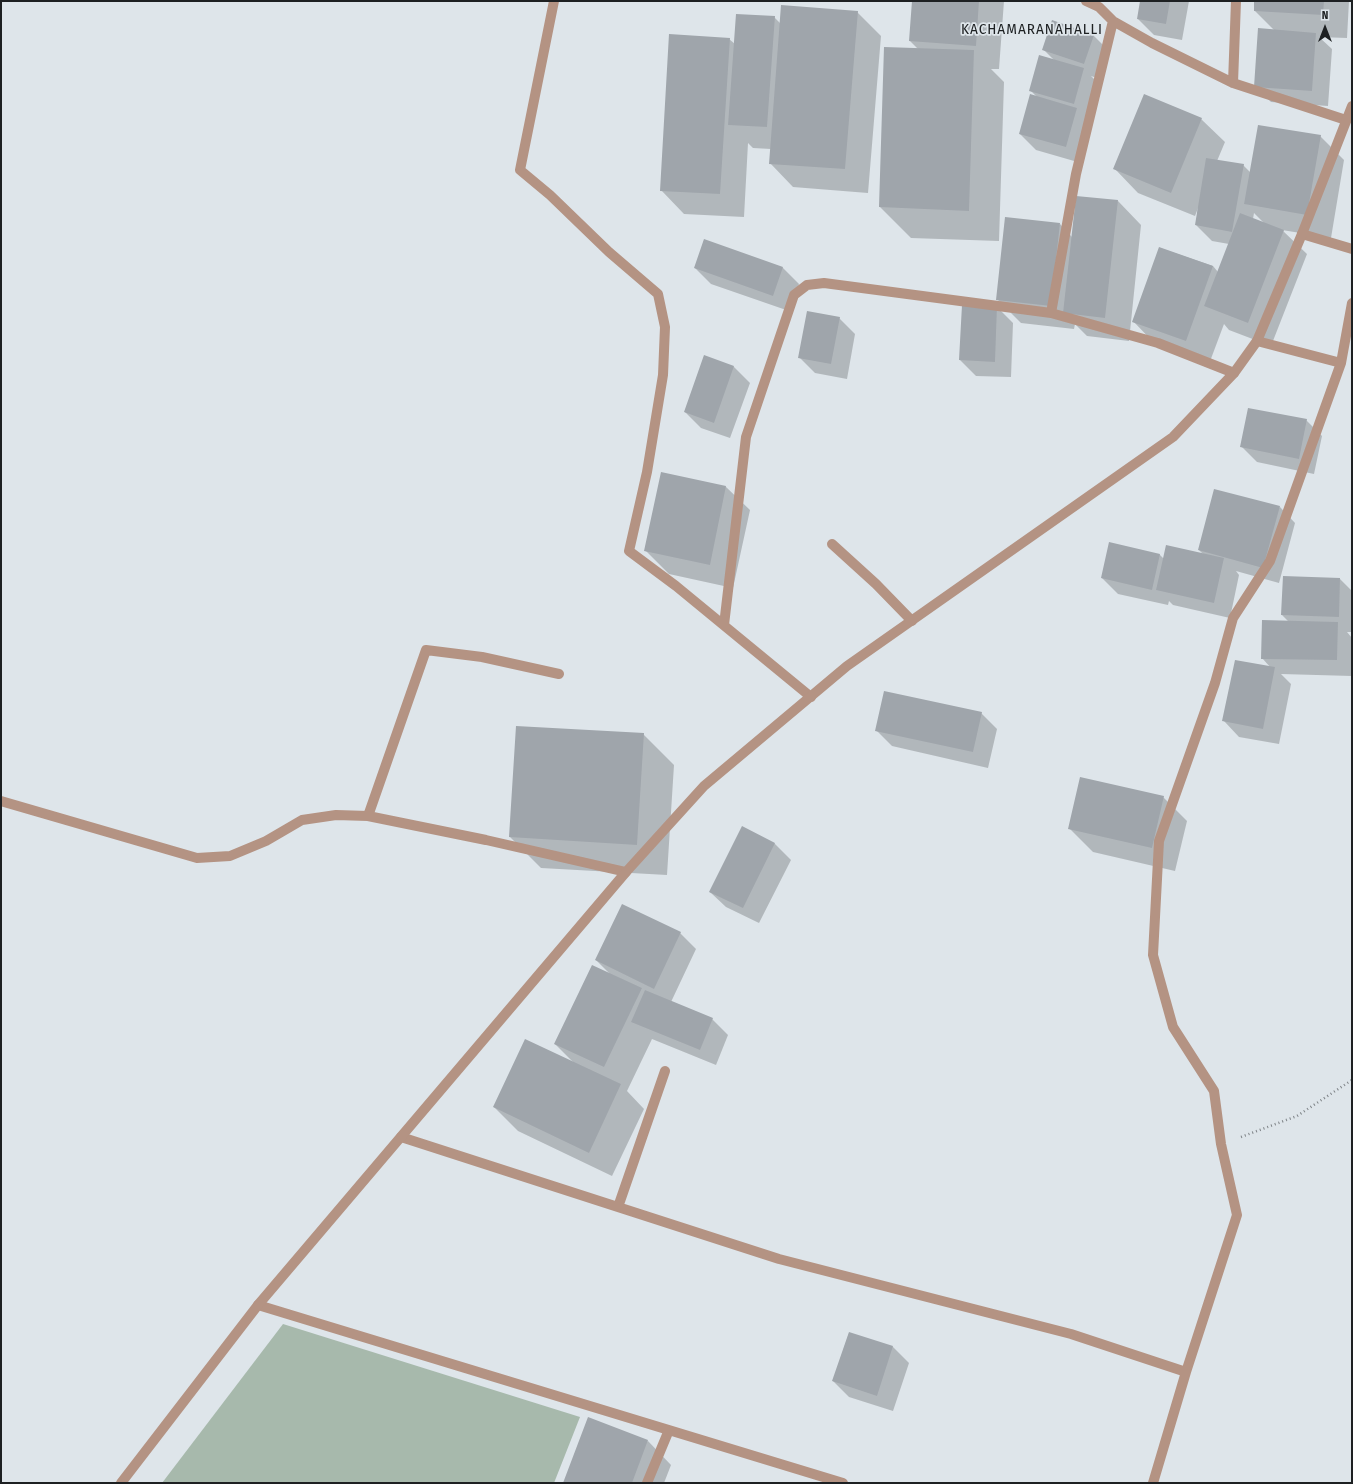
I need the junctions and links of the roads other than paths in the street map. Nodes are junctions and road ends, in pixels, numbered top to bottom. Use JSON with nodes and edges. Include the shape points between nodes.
{"nodes":[{"id":1,"x":554,"y":1,"type":"edge"},
{"id":2,"x":1086,"y":1,"type":"edge"},
{"id":3,"x":1236,"y":1,"type":"edge"},
{"id":4,"x":1100,"y":4,"type":"edge"},
{"id":5,"x":1114,"y":21,"type":"junction"},
{"id":6,"x":1233,"y":84,"type":"junction"},
{"id":7,"x":1352,"y":106,"type":"edge"},
{"id":8,"x":1346,"y":120,"type":"junction"},
{"id":9,"x":1302,"y":234,"type":"junction"},
{"id":10,"x":1352,"y":249,"type":"edge"},
{"id":11,"x":1352,"y":303,"type":"edge"},
{"id":12,"x":1051,"y":314,"type":"junction"},
{"id":13,"x":1257,"y":341,"type":"junction"},
{"id":14,"x":1341,"y":363,"type":"junction"},
{"id":15,"x":1234,"y":373,"type":"junction"},
{"id":16,"x":832,"y":544,"type":"dead end"},
{"id":17,"x":912,"y":621,"type":"junction"},
{"id":18,"x":724,"y":625,"type":"junction"},
{"id":19,"x":559,"y":674,"type":"dead end"},
{"id":20,"x":811,"y":697,"type":"junction"},
{"id":21,"x":1,"y":801,"type":"edge"},
{"id":22,"x":368,"y":816,"type":"junction"},
{"id":23,"x":626,"y":872,"type":"junction"},
{"id":24,"x":665,"y":1071,"type":"dead end"},
{"id":25,"x":401,"y":1137,"type":"junction"},
{"id":26,"x":618,"y":1207,"type":"junction"},
{"id":27,"x":258,"y":1306,"type":"junction"},
{"id":28,"x":1186,"y":1372,"type":"junction"},
{"id":29,"x":669,"y":1430,"type":"junction"},
{"id":30,"x":121,"y":1483,"type":"edge"},
{"id":31,"x":647,"y":1483,"type":"edge"},
{"id":32,"x":843,"y":1483,"type":"edge"},
{"id":33,"x":1153,"y":1483,"type":"edge"}],
"edges":[{"from":1,"to":18,"type":"street","via":[[520,170],[658,294],[665,327],[663,375],[647,472],[630,551]]},
{"from":2,"to":4,"type":"street"},
{"from":3,"to":6,"type":"street"},
{"from":4,"to":5,"type":"street"},
{"from":5,"to":6,"type":"street"},
{"from":5,"to":12,"type":"street","via":[[1076,174]]},
{"from":6,"to":8,"type":"street"},
{"from":7,"to":8,"type":"street"},
{"from":8,"to":9,"type":"street"},
{"from":9,"to":10,"type":"street"},
{"from":9,"to":13,"type":"street"},
{"from":11,"to":14,"type":"street"},
{"from":12,"to":15,"type":"street","via":[[1158,343]]},
{"from":12,"to":18,"type":"street","via":[[824,283],[807,285],[794,295],[746,437]]},
{"from":13,"to":14,"type":"street"},
{"from":13,"to":15,"type":"street"},
{"from":14,"to":28,"type":"street","via":[[1270,561],[1233,618],[1215,683],[1159,841],[1153,955],[1173,1027],[1214,1091],[1237,1215]]},
{"from":15,"to":17,"type":"street","via":[[1172,437]]},
{"from":16,"to":17,"type":"street"},
{"from":17,"to":20,"type":"street","via":[[848,666]]},
{"from":18,"to":20,"type":"street"},
{"from":19,"to":22,"type":"street","via":[[482,657],[426,650]]},
{"from":20,"to":23,"type":"street","via":[[704,786]]},
{"from":21,"to":22,"type":"street","via":[[197,858],[230,856],[266,841],[302,820],[336,815]]},
{"from":22,"to":23,"type":"street"},
{"from":23,"to":25,"type":"street"},
{"from":24,"to":26,"type":"street"},
{"from":25,"to":26,"type":"street"},
{"from":25,"to":27,"type":"street"},
{"from":26,"to":28,"type":"street","via":[[779,1259],[1071,1334]]},
{"from":27,"to":29,"type":"street"},
{"from":27,"to":30,"type":"street"},
{"from":28,"to":33,"type":"street"},
{"from":29,"to":31,"type":"street"},
{"from":29,"to":32,"type":"street"}]}
